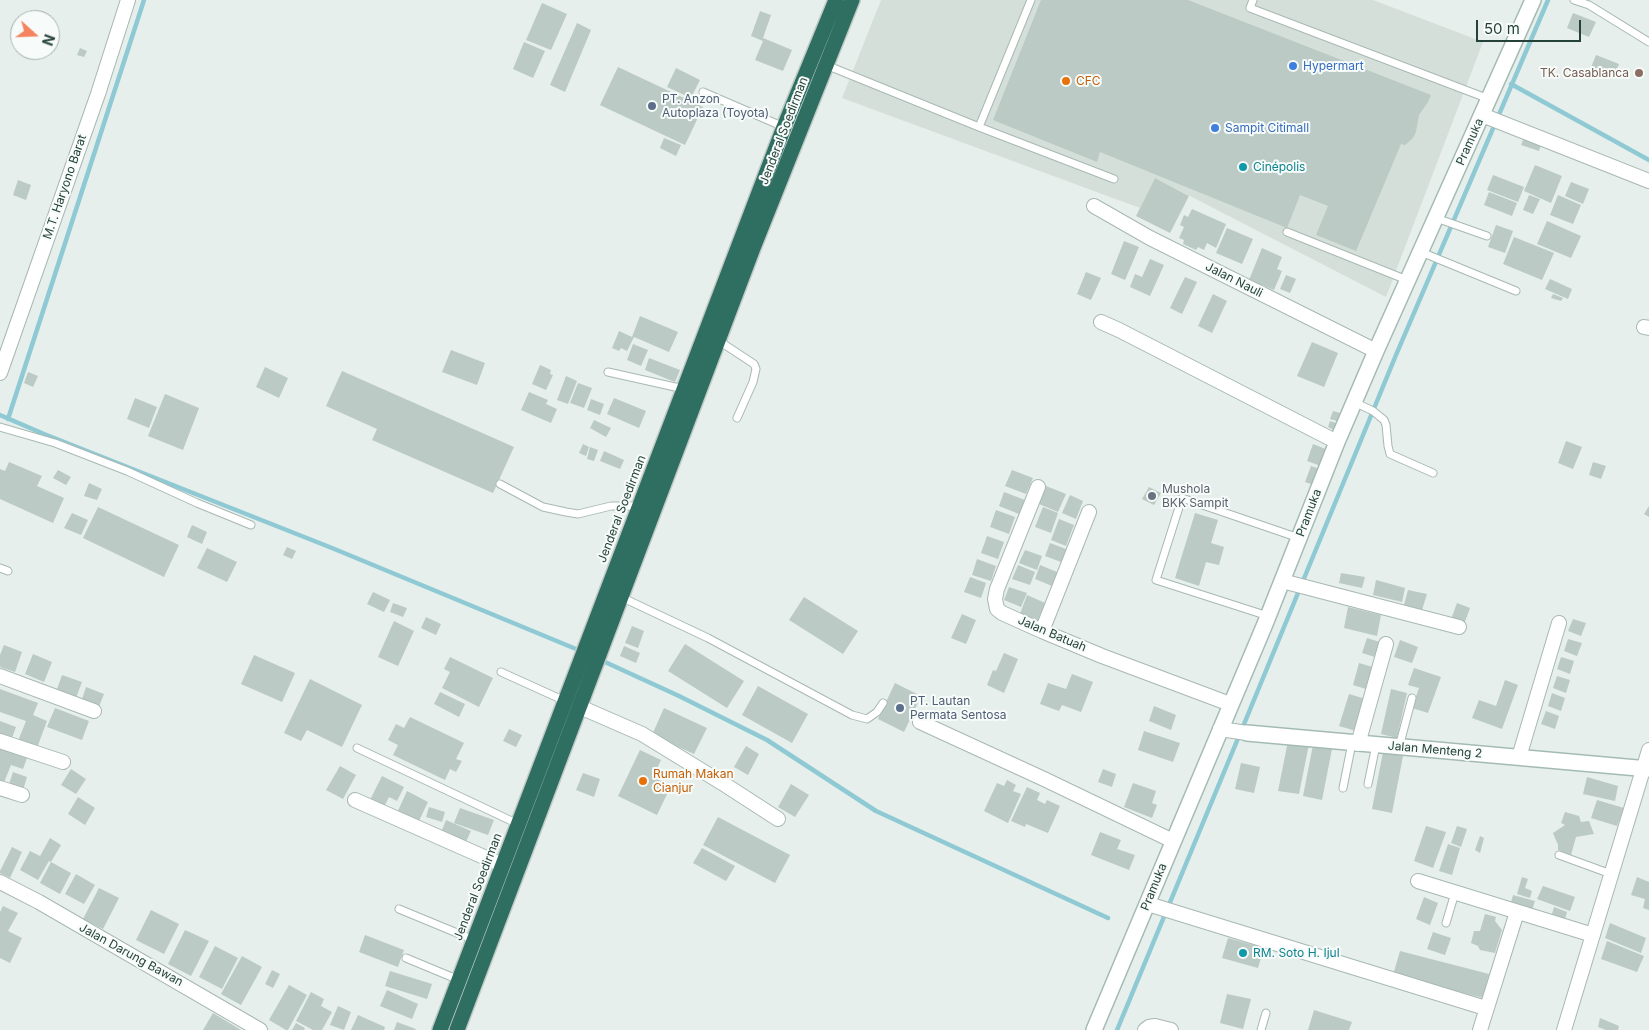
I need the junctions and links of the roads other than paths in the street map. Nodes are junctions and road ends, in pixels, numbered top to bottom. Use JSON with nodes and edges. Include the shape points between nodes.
{"nodes":[{"id":1,"x":128,"y":0,"type":"edge"},
{"id":2,"x":836,"y":0,"type":"edge"},
{"id":3,"x":852,"y":0,"type":"edge"},
{"id":4,"x":1031,"y":0,"type":"edge"},
{"id":5,"x":1253,"y":0,"type":"edge"},
{"id":6,"x":1532,"y":0,"type":"edge"},
{"id":7,"x":1574,"y":0,"type":"edge"},
{"id":8,"x":1649,"y":42,"type":"edge"},
{"id":9,"x":826,"y":65,"type":"junction"},
{"id":10,"x":703,"y":92,"type":"dead end"},
{"id":11,"x":1489,"y":99,"type":"junction"},
{"id":12,"x":1492,"y":119,"type":"junction"},
{"id":13,"x":784,"y":127,"type":"junction"},
{"id":14,"x":979,"y":127,"type":"junction"},
{"id":15,"x":1114,"y":179,"type":"dead end"},
{"id":16,"x":1649,"y":181,"type":"edge"},
{"id":17,"x":1094,"y":206,"type":"dead end"},
{"id":18,"x":1436,"y":218,"type":"junction"},
{"id":19,"x":1287,"y":232,"type":"dead end"},
{"id":20,"x":1487,"y":236,"type":"dead end"},
{"id":21,"x":1420,"y":252,"type":"junction"},
{"id":22,"x":1407,"y":280,"type":"junction"},
{"id":23,"x":1516,"y":291,"type":"dead end"},
{"id":24,"x":1101,"y":322,"type":"dead end"},
{"id":25,"x":719,"y":341,"type":"junction"},
{"id":26,"x":1376,"y":351,"type":"junction"},
{"id":27,"x":0,"y":372,"type":"edge"},
{"id":28,"x":608,"y":372,"type":"dead end"},
{"id":29,"x":684,"y":389,"type":"junction"},
{"id":30,"x":1354,"y":402,"type":"junction"},
{"id":31,"x":737,"y":418,"type":"dead end"},
{"id":32,"x":0,"y":427,"type":"edge"},
{"id":33,"x":1337,"y":442,"type":"junction"},
{"id":34,"x":658,"y":454,"type":"junction"},
{"id":35,"x":673,"y":460,"type":"junction"},
{"id":36,"x":1433,"y":473,"type":"dead end"},
{"id":37,"x":500,"y":484,"type":"dead end"},
{"id":38,"x":1038,"y":487,"type":"dead end"},
{"id":39,"x":639,"y":506,"type":"junction"},
{"id":40,"x":1089,"y":512,"type":"dead end"},
{"id":41,"x":251,"y":525,"type":"dead end"},
{"id":42,"x":1300,"y":539,"type":"junction"},
{"id":43,"x":0,"y":568,"type":"edge"},
{"id":44,"x":8,"y":571,"type":"dead end"},
{"id":45,"x":1288,"y":583,"type":"junction"},
{"id":46,"x":621,"y":597,"type":"junction"},
{"id":47,"x":1268,"y":616,"type":"junction"},
{"id":48,"x":1559,"y":623,"type":"dead end"},
{"id":49,"x":1459,"y":627,"type":"dead end"},
{"id":50,"x":1042,"y":631,"type":"junction"},
{"id":51,"x":1386,"y":644,"type":"dead end"},
{"id":52,"x":502,"y":672,"type":"dead end"},
{"id":53,"x":0,"y":676,"type":"edge"},
{"id":54,"x":1412,"y":698,"type":"dead end"},
{"id":55,"x":565,"y":701,"type":"junction"},
{"id":56,"x":883,"y":703,"type":"dead end"},
{"id":57,"x":1230,"y":704,"type":"junction"},
{"id":58,"x":580,"y":707,"type":"junction"},
{"id":59,"x":94,"y":711,"type":"dead end"},
{"id":60,"x":920,"y":722,"type":"dead end"},
{"id":61,"x":1226,"y":730,"type":"junction"},
{"id":62,"x":1247,"y":733,"type":"joint"},
{"id":63,"x":0,"y":741,"type":"edge"},
{"id":64,"x":1355,"y":744,"type":"junction"},
{"id":65,"x":1376,"y":745,"type":"junction"},
{"id":66,"x":1399,"y":746,"type":"junction"},
{"id":67,"x":358,"y":748,"type":"dead end"},
{"id":68,"x":1649,"y":750,"type":"edge"},
{"id":69,"x":1519,"y":757,"type":"junction"},
{"id":70,"x":63,"y":762,"type":"dead end"},
{"id":71,"x":1646,"y":768,"type":"edge"},
{"id":72,"x":1368,"y":784,"type":"dead end"},
{"id":73,"x":0,"y":788,"type":"edge"},
{"id":74,"x":1343,"y":788,"type":"dead end"},
{"id":75,"x":22,"y":795,"type":"dead end"},
{"id":76,"x":355,"y":800,"type":"dead end"},
{"id":77,"x":778,"y":819,"type":"dead end"},
{"id":78,"x":518,"y":824,"type":"junction"},
{"id":79,"x":1173,"y":841,"type":"junction"},
{"id":80,"x":1558,"y":855,"type":"dead end"},
{"id":81,"x":502,"y":865,"type":"junction"},
{"id":82,"x":1611,"y":874,"type":"junction"},
{"id":83,"x":1418,"y":881,"type":"dead end"},
{"id":84,"x":0,"y":882,"type":"edge"},
{"id":85,"x":1455,"y":893,"type":"junction"},
{"id":86,"x":1148,"y":904,"type":"junction"},
{"id":87,"x":399,"y":909,"type":"dead end"},
{"id":88,"x":1517,"y":912,"type":"junction"},
{"id":89,"x":1446,"y":923,"type":"dead end"},
{"id":90,"x":1593,"y":935,"type":"junction"},
{"id":91,"x":474,"y":940,"type":"junction"},
{"id":92,"x":406,"y":958,"type":"dead end"},
{"id":93,"x":459,"y":980,"type":"junction"},
{"id":94,"x":1478,"y":1006,"type":"dead end"},
{"id":95,"x":1266,"y":1013,"type":"dead end"},
{"id":96,"x":460,"y":1029,"type":"edge"},
{"id":97,"x":260,"y":1030,"type":"edge"},
{"id":98,"x":440,"y":1030,"type":"edge"},
{"id":99,"x":1094,"y":1030,"type":"edge"},
{"id":100,"x":1145,"y":1030,"type":"edge"},
{"id":101,"x":1171,"y":1030,"type":"edge"},
{"id":102,"x":1261,"y":1030,"type":"edge"},
{"id":103,"x":1480,"y":1030,"type":"edge"},
{"id":104,"x":1564,"y":1030,"type":"edge"}],
"edges":[{"from":1,"to":27,"type":"street","name":"M.T. Haryono Barat"},
{"from":2,"to":13,"type":"highway","name":"Jenderal Soedirman"},
{"from":3,"to":9,"type":"highway","name":"Jenderal Soedirman"},
{"from":4,"to":14,"type":"lane"},
{"from":5,"to":11,"type":"lane","via":[[1250,8]]},
{"from":6,"to":11,"type":"street","name":"Pramuka"},
{"from":7,"to":8,"type":"lane","via":[[1589,5]]},
{"from":9,"to":14,"type":"lane"},
{"from":9,"to":25,"type":"highway","name":"Jenderal Soedirman"},
{"from":10,"to":13,"type":"lane"},
{"from":11,"to":12,"type":"street","name":"Pramuka"},
{"from":12,"to":16,"type":"street"},
{"from":12,"to":18,"type":"street","name":"Pramuka"},
{"from":13,"to":29,"type":"highway","name":"Jenderal Soedirman"},
{"from":14,"to":15,"type":"lane"},
{"from":17,"to":26,"type":"street","name":"Jalan Nauli","via":[[1150,238]]},
{"from":18,"to":20,"type":"lane"},
{"from":18,"to":21,"type":"street","name":"Pramuka"},
{"from":19,"to":22,"type":"lane"},
{"from":21,"to":22,"type":"street","name":"Pramuka"},
{"from":21,"to":23,"type":"lane"},
{"from":22,"to":26,"type":"street","name":"Pramuka"},
{"from":24,"to":33,"type":"street"},
{"from":25,"to":31,"type":"lane","via":[[754,364],[756,369]]},
{"from":25,"to":35,"type":"highway","name":"Jenderal Soedirman"},
{"from":26,"to":30,"type":"street","name":"Pramuka"},
{"from":28,"to":29,"type":"lane"},
{"from":29,"to":34,"type":"highway","name":"Jenderal Soedirman"},
{"from":30,"to":33,"type":"street","name":"Pramuka"},
{"from":30,"to":36,"type":"lane","via":[[1384,420],[1390,454]]},
{"from":32,"to":41,"type":"lane","via":[[55,443],[128,471]]},
{"from":33,"to":42,"type":"street","name":"Pramuka"},
{"from":34,"to":35,"type":"highway"},
{"from":34,"to":39,"type":"highway","name":"Jenderal Soedirman"},
{"from":35,"to":46,"type":"highway","name":"Jenderal Soedirman"},
{"from":37,"to":39,"type":"lane","via":[[543,507],[578,514],[612,506]]},
{"from":38,"to":50,"type":"street","name":"Jalan Batuah","via":[[995,599],[1002,613]]},
{"from":39,"to":55,"type":"highway","name":"Jenderal Soedirman"},
{"from":40,"to":50,"type":"street"},
{"from":42,"to":45,"type":"street","name":"Pramuka"},
{"from":42,"to":47,"type":"lane","via":[[1182,498],[1156,580]]},
{"from":43,"to":44,"type":"lane"},
{"from":45,"to":47,"type":"street","name":"Pramuka"},
{"from":45,"to":49,"type":"street"},
{"from":46,"to":56,"type":"lane","via":[[708,638],[852,715],[871,717]]},
{"from":46,"to":58,"type":"highway","name":"Jenderal Soedirman"},
{"from":47,"to":57,"type":"street","name":"Pramuka"},
{"from":48,"to":69,"type":"street"},
{"from":50,"to":57,"type":"street","name":"Jalan Batuah"},
{"from":51,"to":64,"type":"street"},
{"from":52,"to":55,"type":"lane"},
{"from":53,"to":59,"type":"street"},
{"from":54,"to":66,"type":"lane"},
{"from":55,"to":78,"type":"highway","name":"Jenderal Soedirman"},
{"from":57,"to":61,"type":"street","name":"Pramuka"},
{"from":58,"to":77,"type":"street","via":[[642,734]]},
{"from":58,"to":96,"type":"highway","name":"Jenderal Soedirman"},
{"from":60,"to":79,"type":"street"},
{"from":61,"to":62,"type":"street","name":"Jalan Menteng 2"},
{"from":61,"to":79,"type":"street","name":"Pramuka"},
{"from":62,"to":64,"type":"street","name":"Jalan Menteng 2"},
{"from":63,"to":70,"type":"street"},
{"from":64,"to":65,"type":"street","name":"Jalan Menteng 2"},
{"from":64,"to":74,"type":"lane"},
{"from":65,"to":66,"type":"street","name":"Jalan Menteng 2"},
{"from":65,"to":72,"type":"lane"},
{"from":66,"to":69,"type":"street","name":"Jalan Menteng 2"},
{"from":67,"to":78,"type":"lane"},
{"from":68,"to":71,"type":"street"},
{"from":69,"to":71,"type":"street","name":"Jalan Menteng 2"},
{"from":71,"to":82,"type":"street"},
{"from":73,"to":75,"type":"street"},
{"from":76,"to":81,"type":"street"},
{"from":78,"to":81,"type":"highway","name":"Jenderal Soedirman"},
{"from":79,"to":86,"type":"street","name":"Pramuka"},
{"from":80,"to":82,"type":"lane"},
{"from":81,"to":91,"type":"highway","name":"Jenderal Soedirman"},
{"from":82,"to":90,"type":"street"},
{"from":83,"to":85,"type":"street"},
{"from":84,"to":97,"type":"street","name":"Jalan Darung Bawan"},
{"from":85,"to":88,"type":"street"},
{"from":85,"to":89,"type":"lane"},
{"from":86,"to":94,"type":"street"},
{"from":86,"to":99,"type":"street","name":"Pramuka"},
{"from":87,"to":91,"type":"lane"},
{"from":88,"to":90,"type":"street"},
{"from":88,"to":103,"type":"street"},
{"from":90,"to":104,"type":"street"},
{"from":91,"to":93,"type":"highway","name":"Jenderal Soedirman"},
{"from":92,"to":93,"type":"lane"},
{"from":93,"to":98,"type":"highway","name":"Jenderal Soedirman"},
{"from":95,"to":102,"type":"lane"},
{"from":100,"to":101,"type":"street","via":[[1155,1026]]}]}
